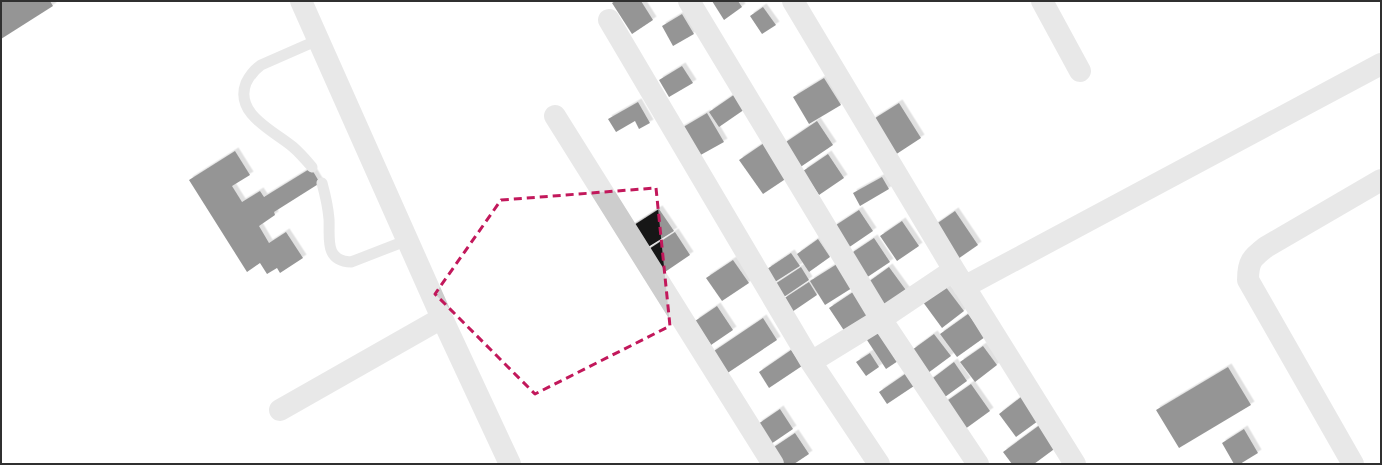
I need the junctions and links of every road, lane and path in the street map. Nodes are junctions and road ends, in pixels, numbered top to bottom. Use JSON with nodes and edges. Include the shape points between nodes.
{"nodes":[{"id":1,"x":301,"y":1,"type":"edge"},
{"id":2,"x":689,"y":1,"type":"edge"},
{"id":3,"x":793,"y":1,"type":"edge"},
{"id":4,"x":1042,"y":1,"type":"edge"},
{"id":5,"x":609,"y":20,"type":"dead end"},
{"id":6,"x":318,"y":40,"type":"junction"},
{"id":7,"x":1381,"y":64,"type":"edge"},
{"id":8,"x":1080,"y":71,"type":"dead end"},
{"id":9,"x":554,"y":116,"type":"dead end"},
{"id":10,"x":312,"y":167,"type":"dead end"},
{"id":11,"x":1381,"y":180,"type":"edge"},
{"id":12,"x":322,"y":183,"type":"dead end"},
{"id":13,"x":408,"y":240,"type":"junction"},
{"id":14,"x":959,"y":278,"type":"junction"},
{"id":15,"x":442,"y":318,"type":"junction"},
{"id":16,"x":881,"y":319,"type":"junction"},
{"id":17,"x":811,"y":362,"type":"junction"},
{"id":18,"x":280,"y":410,"type":"dead end"},
{"id":19,"x":510,"y":464,"type":"edge"},
{"id":20,"x":773,"y":464,"type":"edge"},
{"id":21,"x":879,"y":464,"type":"edge"},
{"id":22,"x":978,"y":464,"type":"edge"},
{"id":23,"x":1075,"y":464,"type":"edge"},
{"id":24,"x":1353,"y":464,"type":"edge"}],
"edges":[{"from":1,"to":6,"type":"street"},
{"from":2,"to":16,"type":"street"},
{"from":3,"to":14,"type":"street"},
{"from":4,"to":8,"type":"street"},
{"from":5,"to":17,"type":"street"},
{"from":6,"to":10,"type":"lane","via":[[256,69],[250,74],[243,93],[246,105],[256,120],[293,147]]},
{"from":6,"to":13,"type":"street"},
{"from":7,"to":14,"type":"street"},
{"from":9,"to":20,"type":"street"},
{"from":11,"to":24,"type":"street","via":[[1266,247],[1252,258],[1248,268],[1248,280]]},
{"from":12,"to":13,"type":"lane","via":[[329,219],[329,241],[333,253],[343,262],[356,261]]},
{"from":13,"to":15,"type":"street"},
{"from":14,"to":16,"type":"street"},
{"from":14,"to":23,"type":"street"},
{"from":15,"to":18,"type":"street"},
{"from":15,"to":19,"type":"street"},
{"from":16,"to":17,"type":"street"},
{"from":16,"to":22,"type":"street"},
{"from":17,"to":21,"type":"street"}]}
